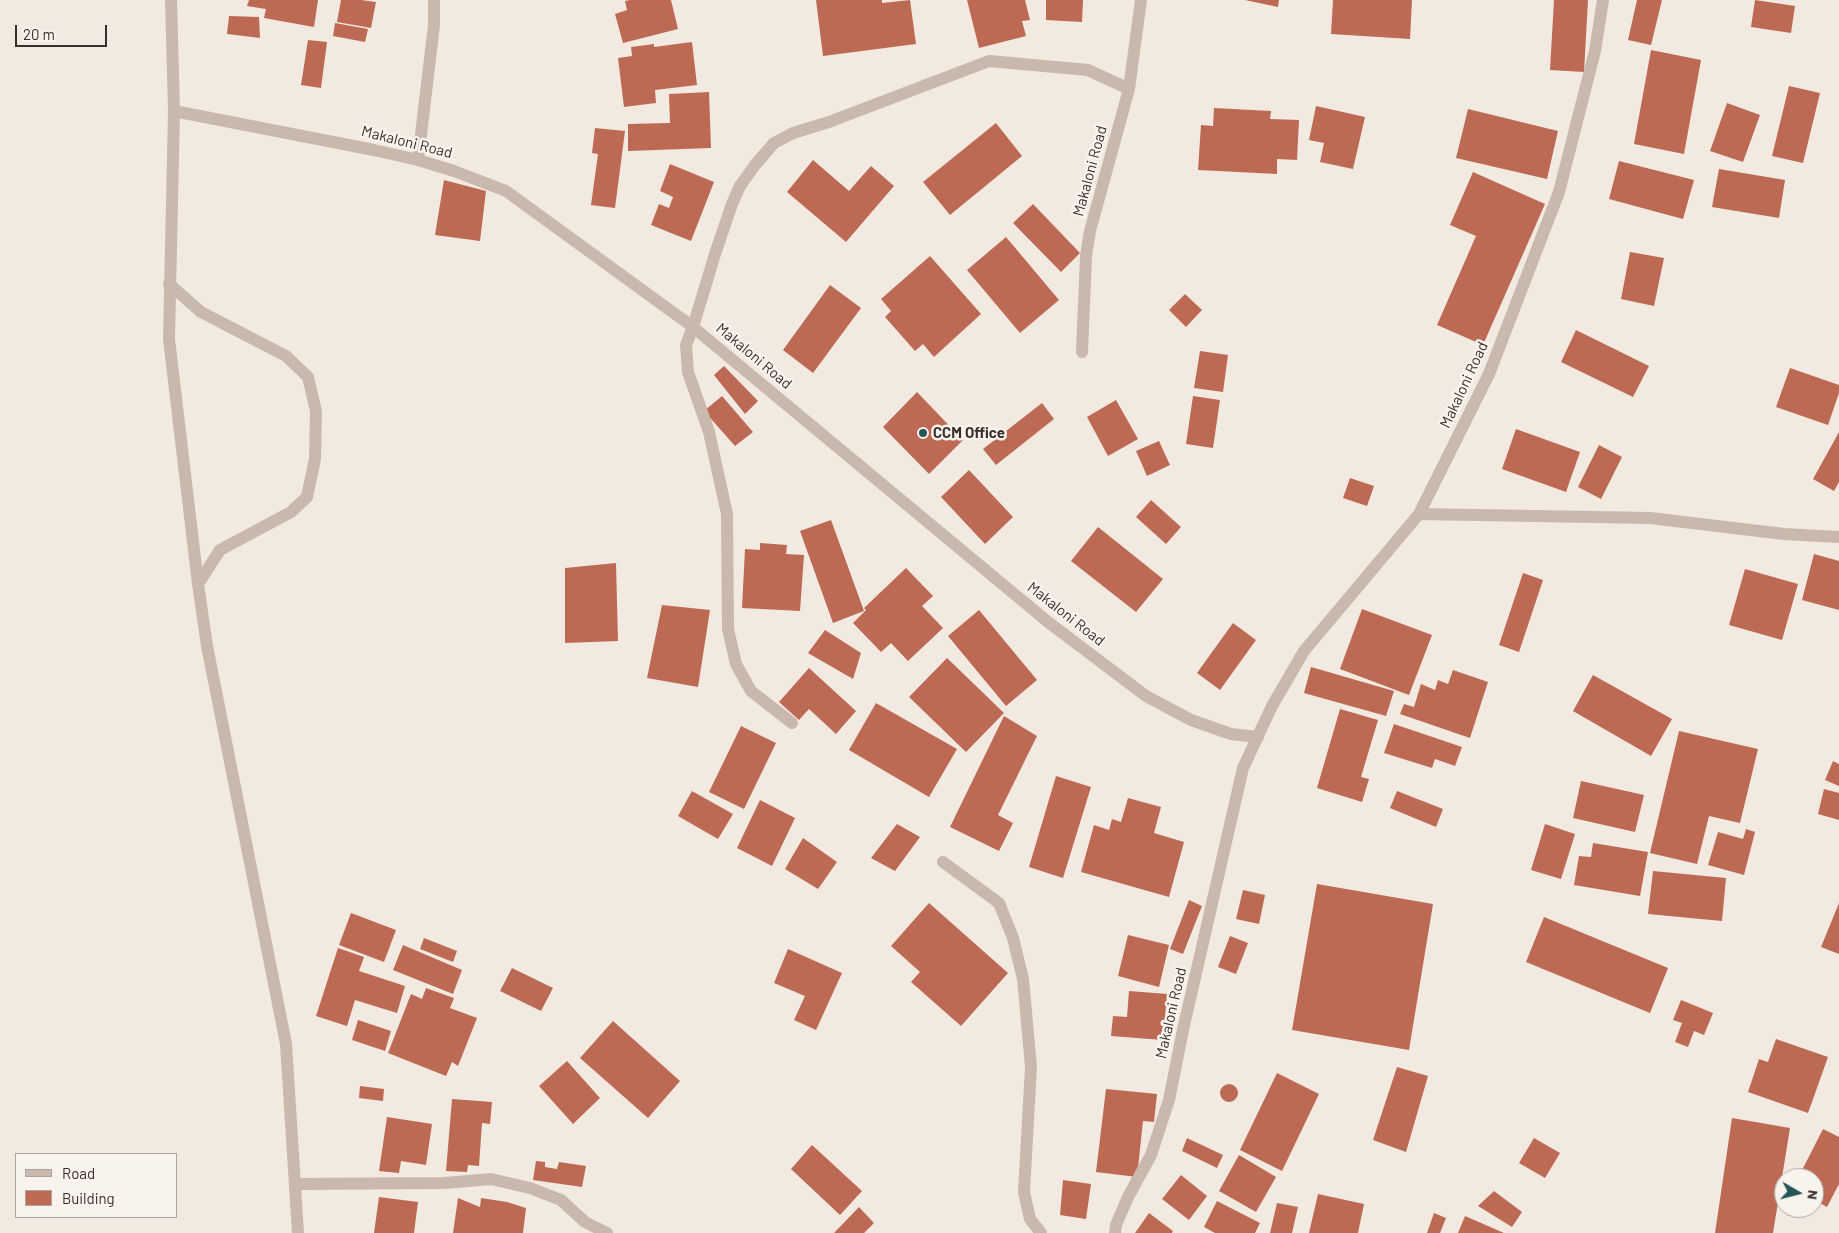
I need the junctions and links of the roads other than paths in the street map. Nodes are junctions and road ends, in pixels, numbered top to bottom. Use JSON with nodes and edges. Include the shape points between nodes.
{"nodes":[{"id":1,"x":171,"y":0,"type":"edge"},
{"id":2,"x":434,"y":0,"type":"edge"},
{"id":3,"x":1141,"y":0,"type":"edge"},
{"id":4,"x":1603,"y":0,"type":"edge"},
{"id":5,"x":1129,"y":89,"type":"junction"},
{"id":6,"x":174,"y":111,"type":"junction"},
{"id":7,"x":418,"y":160,"type":"junction"},
{"id":8,"x":170,"y":284,"type":"junction"},
{"id":9,"x":694,"y":327,"type":"junction"},
{"id":10,"x":1082,"y":352,"type":"dead end"},
{"id":11,"x":1420,"y":514,"type":"junction"},
{"id":12,"x":1839,"y":537,"type":"edge"},
{"id":13,"x":198,"y":584,"type":"junction"},
{"id":14,"x":792,"y":723,"type":"dead end"},
{"id":15,"x":1258,"y":737,"type":"junction"},
{"id":16,"x":943,"y":862,"type":"dead end"},
{"id":17,"x":296,"y":1184,"type":"junction"},
{"id":18,"x":298,"y":1233,"type":"edge"},
{"id":19,"x":607,"y":1233,"type":"edge"},
{"id":20,"x":1041,"y":1233,"type":"edge"},
{"id":21,"x":1115,"y":1233,"type":"edge"}],
"edges":[{"from":1,"to":6,"type":"street"},
{"from":2,"to":7,"type":"street"},
{"from":3,"to":5,"type":"street","name":"Makaloni Road"},
{"from":4,"to":11,"type":"street","name":"Makaloni Road","via":[[1595,51],[1559,192],[1488,374]]},
{"from":5,"to":9,"type":"street","via":[[1088,70],[990,61],[793,133],[774,144],[740,186],[715,254]]},
{"from":5,"to":10,"type":"street","name":"Makaloni Road","via":[[1090,231]]},
{"from":6,"to":7,"type":"street","name":"Makaloni Road"},
{"from":6,"to":8,"type":"street"},
{"from":7,"to":9,"type":"street","name":"Makaloni Road","via":[[506,192]]},
{"from":8,"to":13,"type":"street","via":[[169,339]]},
{"from":8,"to":13,"type":"street","via":[[201,312],[286,356],[308,377],[316,411],[315,459],[307,497],[291,512],[220,550]]},
{"from":9,"to":14,"type":"street","via":[[686,346],[688,372],[709,432],[727,514],[728,629],[736,664],[751,692]]},
{"from":9,"to":15,"type":"street","name":"Makaloni Road","via":[[1048,622],[1146,696],[1191,720],[1231,734]]},
{"from":11,"to":12,"type":"street","via":[[1650,518],[1784,534]]},
{"from":11,"to":15,"type":"street","name":"Makaloni Road","via":[[1304,651]]},
{"from":13,"to":17,"type":"street","via":[[207,646],[286,1044]]},
{"from":15,"to":21,"type":"street","name":"Makaloni Road","via":[[1243,768],[1170,1100],[1151,1155],[1128,1196]]},
{"from":16,"to":20,"type":"street","via":[[999,903],[1013,938],[1023,979],[1031,1067],[1024,1192],[1030,1219]]},
{"from":17,"to":18,"type":"street"},
{"from":17,"to":19,"type":"street","via":[[446,1183],[491,1179],[562,1200],[585,1222]]}]}
